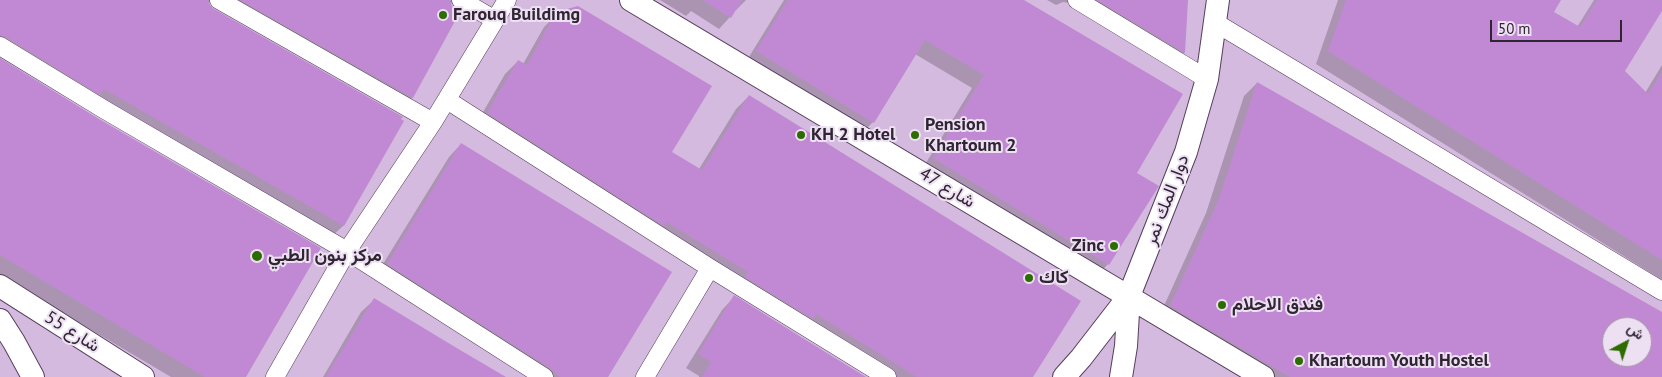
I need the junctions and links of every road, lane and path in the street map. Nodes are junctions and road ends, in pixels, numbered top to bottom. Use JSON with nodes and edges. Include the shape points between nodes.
{"nodes":[{"id":1,"x":219,"y":0,"type":"edge"},
{"id":2,"x":461,"y":0,"type":"edge"},
{"id":3,"x":507,"y":0,"type":"edge"},
{"id":4,"x":631,"y":0,"type":"edge"},
{"id":5,"x":1077,"y":0,"type":"edge"},
{"id":6,"x":1218,"y":0,"type":"edge"},
{"id":7,"x":495,"y":20,"type":"junction"},
{"id":8,"x":1216,"y":23,"type":"junction"},
{"id":9,"x":0,"y":46,"type":"edge"},
{"id":10,"x":1207,"y":79,"type":"junction"},
{"id":11,"x":447,"y":100,"type":"junction"},
{"id":12,"x":433,"y":122,"type":"junction"},
{"id":13,"x":347,"y":251,"type":"junction"},
{"id":14,"x":710,"y":268,"type":"junction"},
{"id":15,"x":0,"y":286,"type":"edge"},
{"id":16,"x":1662,"y":291,"type":"edge"},
{"id":17,"x":1129,"y":296,"type":"junction"},
{"id":18,"x":0,"y":320,"type":"edge"},
{"id":19,"x":33,"y":377,"type":"edge"},
{"id":20,"x":143,"y":377,"type":"edge"},
{"id":21,"x":275,"y":377,"type":"edge"},
{"id":22,"x":544,"y":377,"type":"edge"},
{"id":23,"x":645,"y":377,"type":"edge"},
{"id":24,"x":887,"y":377,"type":"edge"},
{"id":25,"x":1064,"y":377,"type":"edge"},
{"id":26,"x":1121,"y":377,"type":"edge"},
{"id":27,"x":1263,"y":377,"type":"edge"}],
"edges":[{"from":1,"to":12,"type":"street"},
{"from":2,"to":7,"type":"street"},
{"from":3,"to":7,"type":"street"},
{"from":4,"to":17,"type":"street","name":"شارع 47"},
{"from":5,"to":10,"type":"street"},
{"from":6,"to":8,"type":"street","name":"دوار المك نمر"},
{"from":7,"to":11,"type":"street"},
{"from":8,"to":10,"type":"street","name":"دوار المك نمر"},
{"from":8,"to":16,"type":"street"},
{"from":9,"to":13,"type":"street"},
{"from":10,"to":17,"type":"street","name":"دوار المك نمر","via":[[1186,152]]},
{"from":11,"to":12,"type":"street"},
{"from":11,"to":14,"type":"street"},
{"from":12,"to":13,"type":"street"},
{"from":13,"to":21,"type":"street"},
{"from":13,"to":22,"type":"street"},
{"from":14,"to":23,"type":"street"},
{"from":14,"to":24,"type":"street"},
{"from":15,"to":20,"type":"street","name":"شارع 55"},
{"from":17,"to":25,"type":"street","name":"دوار المك نمر"},
{"from":17,"to":26,"type":"street"},
{"from":17,"to":27,"type":"street","name":"شارع 47"},
{"from":18,"to":19,"type":"street"}]}
